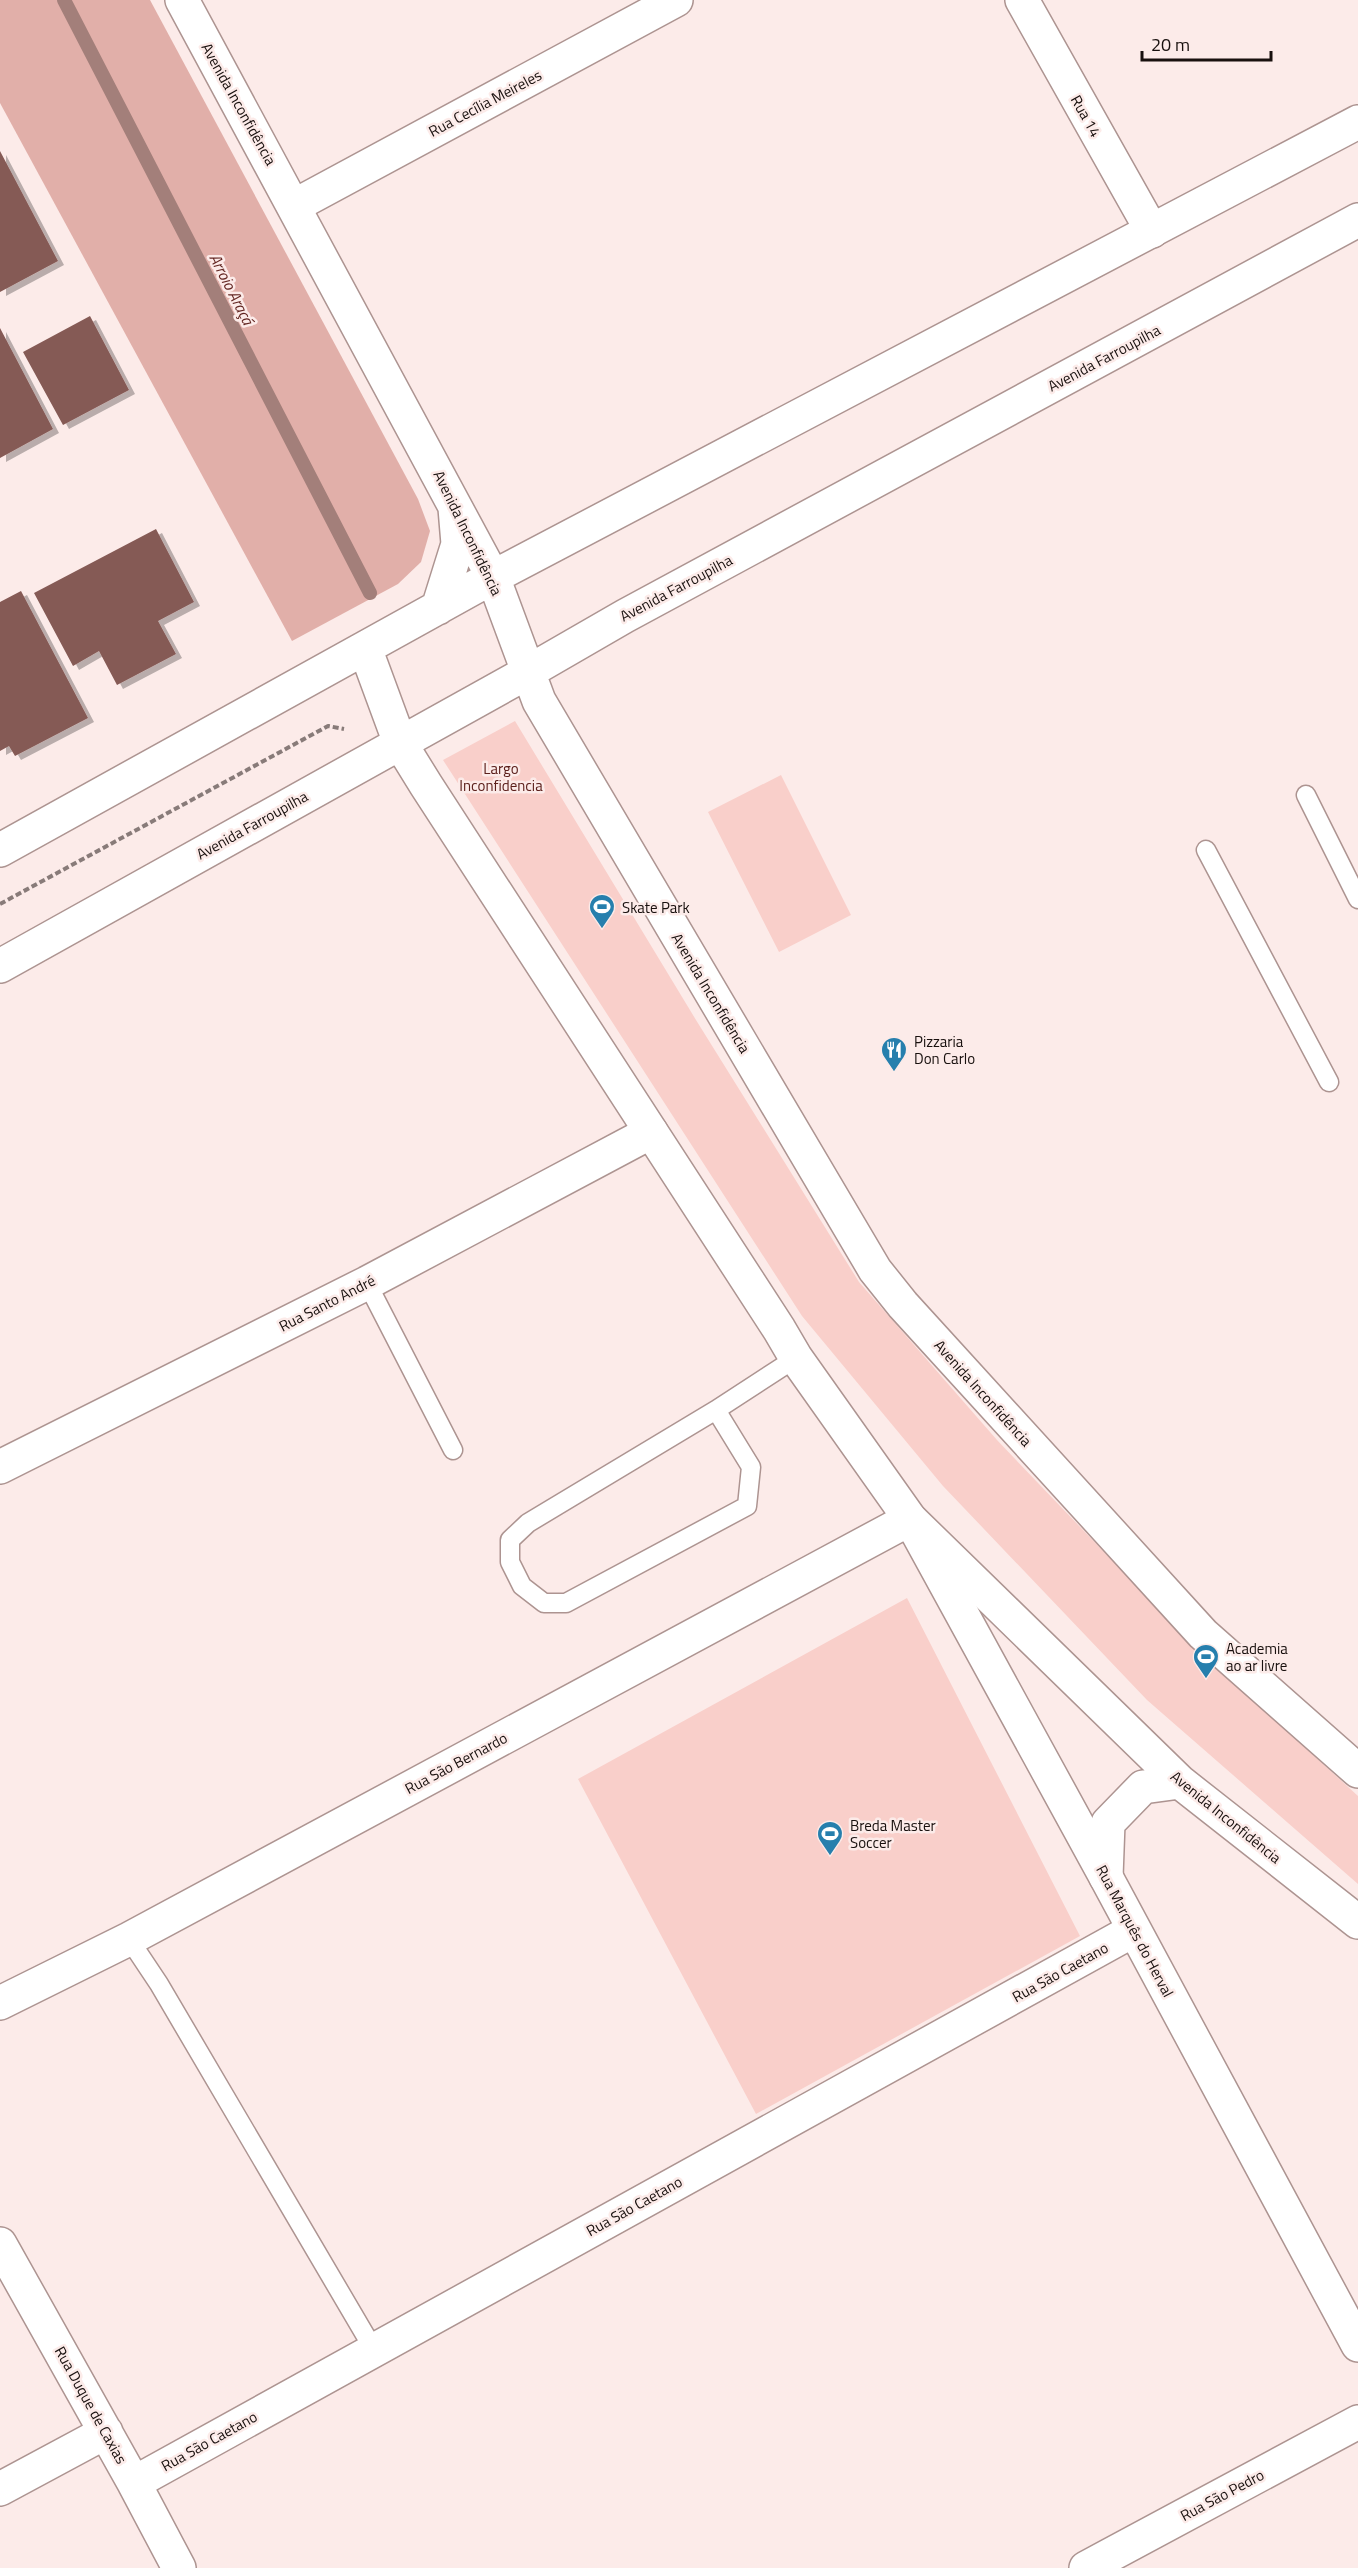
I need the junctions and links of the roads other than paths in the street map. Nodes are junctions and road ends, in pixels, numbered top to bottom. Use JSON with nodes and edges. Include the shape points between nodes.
{"nodes":[{"id":1,"x":182,"y":0,"type":"edge"},
{"id":2,"x":676,"y":0,"type":"edge"},
{"id":3,"x":1022,"y":0,"type":"edge"},
{"id":4,"x":1358,"y":122,"type":"edge"},
{"id":5,"x":294,"y":206,"type":"junction"},
{"id":6,"x":1358,"y":220,"type":"edge"},
{"id":7,"x":1152,"y":231,"type":"junction"},
{"id":8,"x":455,"y":503,"type":"junction"},
{"id":9,"x":493,"y":577,"type":"junction"},
{"id":10,"x":438,"y":608,"type":"junction"},
{"id":11,"x":365,"y":648,"type":"junction"},
{"id":12,"x":528,"y":672,"type":"junction"},
{"id":13,"x":400,"y":742,"type":"junction"},
{"id":14,"x":1306,"y":795,"type":"dead end"},
{"id":15,"x":0,"y":850,"type":"edge"},
{"id":16,"x":1206,"y":850,"type":"dead end"},
{"id":17,"x":1358,"y":899,"type":"edge"},
{"id":18,"x":0,"y":966,"type":"edge"},
{"id":19,"x":1329,"y":1082,"type":"dead end"},
{"id":20,"x":651,"y":1132,"type":"junction"},
{"id":21,"x":367,"y":1283,"type":"junction"},
{"id":22,"x":796,"y":1358,"type":"junction"},
{"id":23,"x":716,"y":1410,"type":"junction"},
{"id":24,"x":453,"y":1450,"type":"dead end"},
{"id":25,"x":0,"y":1467,"type":"edge"},
{"id":26,"x":910,"y":1519,"type":"junction"},
{"id":27,"x":1358,"y":1771,"type":"edge"},
{"id":28,"x":1180,"y":1782,"type":"junction"},
{"id":29,"x":1106,"y":1877,"type":"junction"},
{"id":30,"x":1358,"y":1922,"type":"edge"},
{"id":31,"x":1134,"y":1930,"type":"junction"},
{"id":32,"x":129,"y":1939,"type":"junction"},
{"id":33,"x":0,"y":2003,"type":"edge"},
{"id":34,"x":0,"y":2244,"type":"edge"},
{"id":35,"x":1358,"y":2344,"type":"edge"},
{"id":36,"x":374,"y":2350,"type":"junction"},
{"id":37,"x":1358,"y":2422,"type":"edge"},
{"id":38,"x":106,"y":2432,"type":"junction"},
{"id":39,"x":134,"y":2482,"type":"junction"},
{"id":40,"x":0,"y":2489,"type":"edge"},
{"id":41,"x":179,"y":2568,"type":"edge"},
{"id":42,"x":1086,"y":2568,"type":"edge"}],
"edges":[{"from":1,"to":5,"type":"street","name":"Avenida Inconfidência"},
{"from":2,"to":5,"type":"street","name":"Rua Cecília Meireles"},
{"from":3,"to":7,"type":"street","name":"Rua 14"},
{"from":4,"to":7,"type":"street"},
{"from":5,"to":8,"type":"street","name":"Avenida Inconfidência"},
{"from":6,"to":12,"type":"street","name":"Avenida Farroupilha"},
{"from":7,"to":9,"type":"street"},
{"from":8,"to":9,"type":"street","name":"Avenida Inconfidência"},
{"from":8,"to":10,"type":"street","via":[[458,543]]},
{"from":9,"to":10,"type":"street"},
{"from":9,"to":12,"type":"street","name":"Avenida Inconfidência"},
{"from":10,"to":11,"type":"street"},
{"from":11,"to":13,"type":"street","name":"Avenida Inconfidência"},
{"from":11,"to":15,"type":"street"},
{"from":12,"to":13,"type":"street","name":"Avenida Farroupilha"},
{"from":12,"to":27,"type":"street","name":"Avenida Inconfidência","via":[[539,701],[875,1270],[1203,1634]]},
{"from":13,"to":18,"type":"street","name":"Avenida Farroupilha"},
{"from":13,"to":20,"type":"street","name":"Avenida Inconfidência"},
{"from":14,"to":17,"type":"lane"},
{"from":16,"to":19,"type":"lane"},
{"from":20,"to":21,"type":"street","name":"Rua Santo André"},
{"from":20,"to":22,"type":"street","name":"Avenida Inconfidência"},
{"from":21,"to":24,"type":"lane"},
{"from":21,"to":25,"type":"street","name":"Rua Santo André"},
{"from":22,"to":23,"type":"lane"},
{"from":22,"to":26,"type":"street","name":"Avenida Inconfidência"},
{"from":23,"to":23,"type":"lane","via":[[528,1523],[510,1540],[510,1562],[522,1586],[544,1603],[566,1603],[747,1506],[751,1467]]},
{"from":26,"to":28,"type":"street","name":"Avenida Inconfidência"},
{"from":26,"to":29,"type":"street","name":"Rua Marquês do Herval"},
{"from":26,"to":32,"type":"street","name":"Rua São Bernardo"},
{"from":28,"to":29,"type":"street","via":[[1143,1787],[1108,1822]]},
{"from":28,"to":30,"type":"street","name":"Avenida Inconfidência"},
{"from":29,"to":31,"type":"street","name":"Rua Marquês do Herval"},
{"from":31,"to":35,"type":"street","name":"Rua Marquês do Herval"},
{"from":31,"to":36,"type":"street","name":"Rua São Caetano"},
{"from":32,"to":33,"type":"street","name":"Rua São Bernardo"},
{"from":32,"to":36,"type":"lane"},
{"from":34,"to":38,"type":"street","name":"Rua Duque de Caxias"},
{"from":36,"to":39,"type":"street","name":"Rua São Caetano"},
{"from":37,"to":42,"type":"street","name":"Rua São Pedro"},
{"from":38,"to":39,"type":"street","name":"Rua Duque de Caxias"},
{"from":38,"to":40,"type":"street"},
{"from":39,"to":41,"type":"street","name":"Rua Duque de Caxias"}]}
